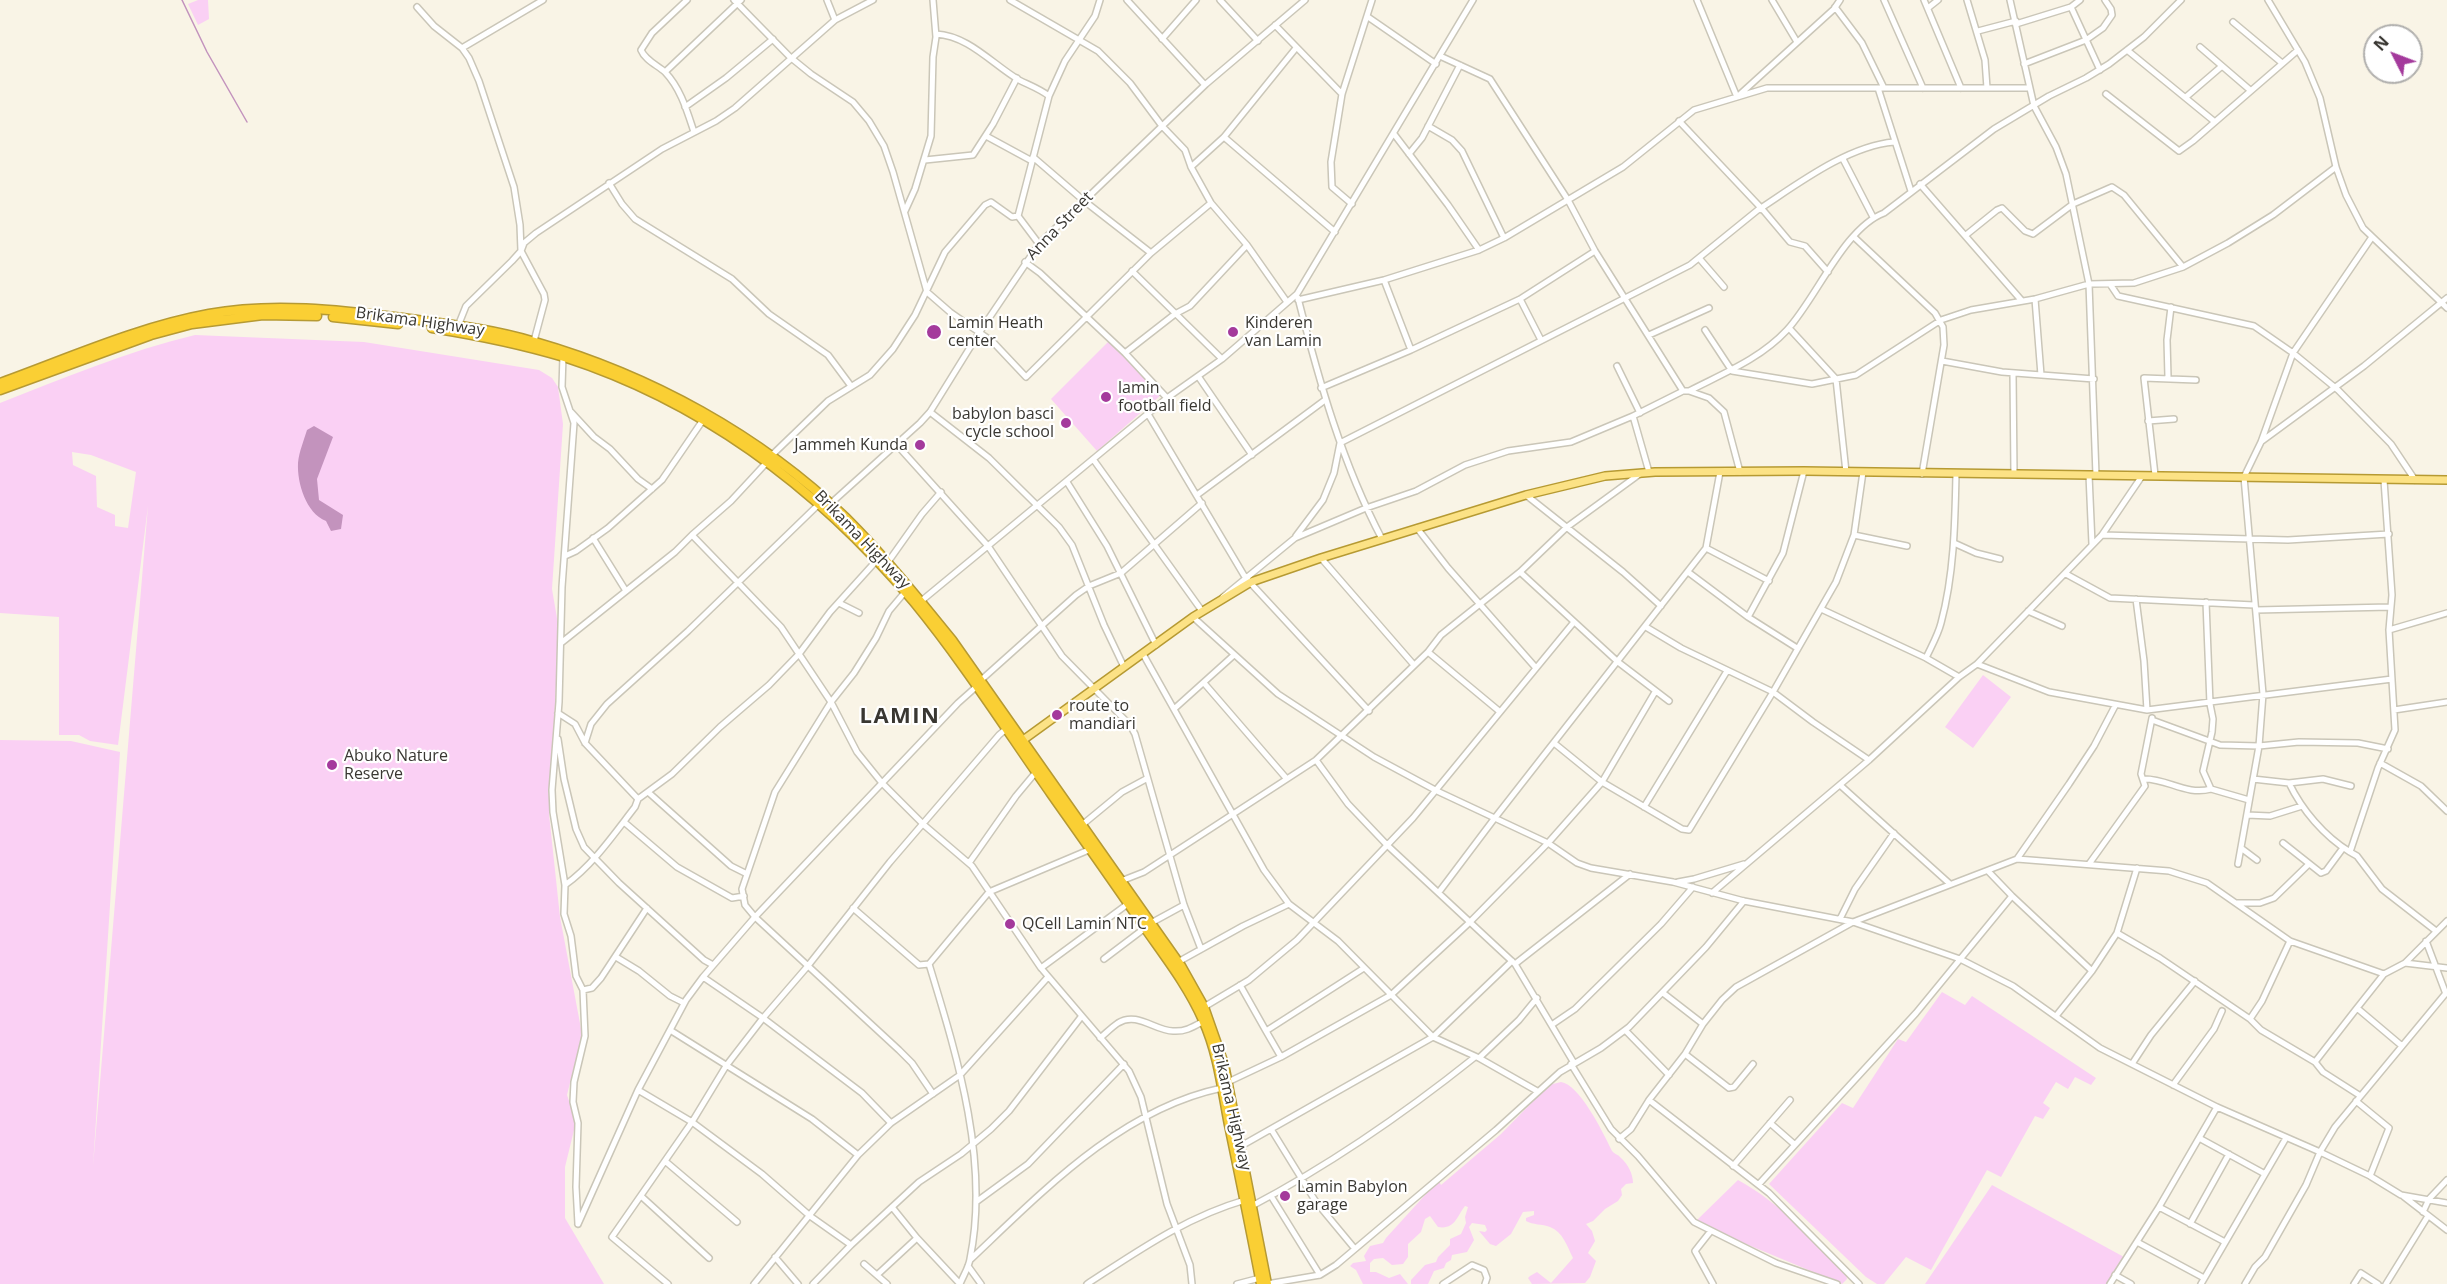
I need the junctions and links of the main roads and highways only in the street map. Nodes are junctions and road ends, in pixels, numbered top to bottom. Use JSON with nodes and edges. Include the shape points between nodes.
{"nodes":[{"id":1,"x":150,"y":332,"type":"junction"},
{"id":2,"x":564,"y":354,"type":"junction"},
{"id":3,"x":0,"y":383,"type":"edge"},
{"id":4,"x":0,"y":390,"type":"edge"},
{"id":5,"x":770,"y":459,"type":"junction"},
{"id":6,"x":2447,"y":480,"type":"edge"},
{"id":7,"x":825,"y":505,"type":"junction"},
{"id":8,"x":919,"y":603,"type":"junction"},
{"id":9,"x":978,"y":684,"type":"junction"},
{"id":10,"x":1019,"y":743,"type":"junction"},
{"id":11,"x":1148,"y":926,"type":"junction"},
{"id":12,"x":1225,"y":1085,"type":"junction"},
{"id":13,"x":1248,"y":1205,"type":"junction"},
{"id":14,"x":1264,"y":1282,"type":"edge"}],
"edges":[{"from":1,"to":2,"type":"highway","name":"Brikama Highway","via":[[237,316],[314,316],[474,335]]},
{"from":1,"to":2,"type":"highway","name":"Brikama Highway","via":[[210,314],[276,308],[361,313],[458,326],[534,341]]},
{"from":1,"to":3,"type":"highway","name":"Brikama Highway"},
{"from":1,"to":4,"type":"highway","name":"Brikama Highway"},
{"from":2,"to":5,"type":"highway","name":"Brikama Highway","via":[[649,391]]},
{"from":2,"to":5,"type":"highway","name":"Brikama Highway","via":[[624,374],[678,399]]},
{"from":5,"to":7,"type":"highway","name":"Brikama Highway"},
{"from":6,"to":10,"type":"main road","via":[[1803,471],[1645,472],[1586,480],[1248,580]]},
{"from":7,"to":8,"type":"highway","name":"Brikama Highway"},
{"from":7,"to":8,"type":"highway","name":"Brikama Highway","via":[[888,562]]},
{"from":8,"to":9,"type":"highway","name":"Brikama Highway","via":[[952,640]]},
{"from":9,"to":10,"type":"highway","name":"Brikama Highway"},
{"from":9,"to":10,"type":"highway","name":"Brikama Highway"},
{"from":10,"to":11,"type":"highway","name":"Brikama Highway"},
{"from":10,"to":11,"type":"highway","name":"Brikama Highway","via":[[1082,825]]},
{"from":11,"to":12,"type":"highway","name":"Brikama Highway","via":[[1204,1021]]},
{"from":11,"to":12,"type":"highway","name":"Brikama Highway","via":[[1178,962],[1204,1007],[1220,1051]]},
{"from":12,"to":13,"type":"highway","name":"Brikama Highway"},
{"from":12,"to":13,"type":"highway","name":"Brikama Highway","via":[[1241,1146]]},
{"from":13,"to":14,"type":"highway","name":"Brikama Highway"}]}
